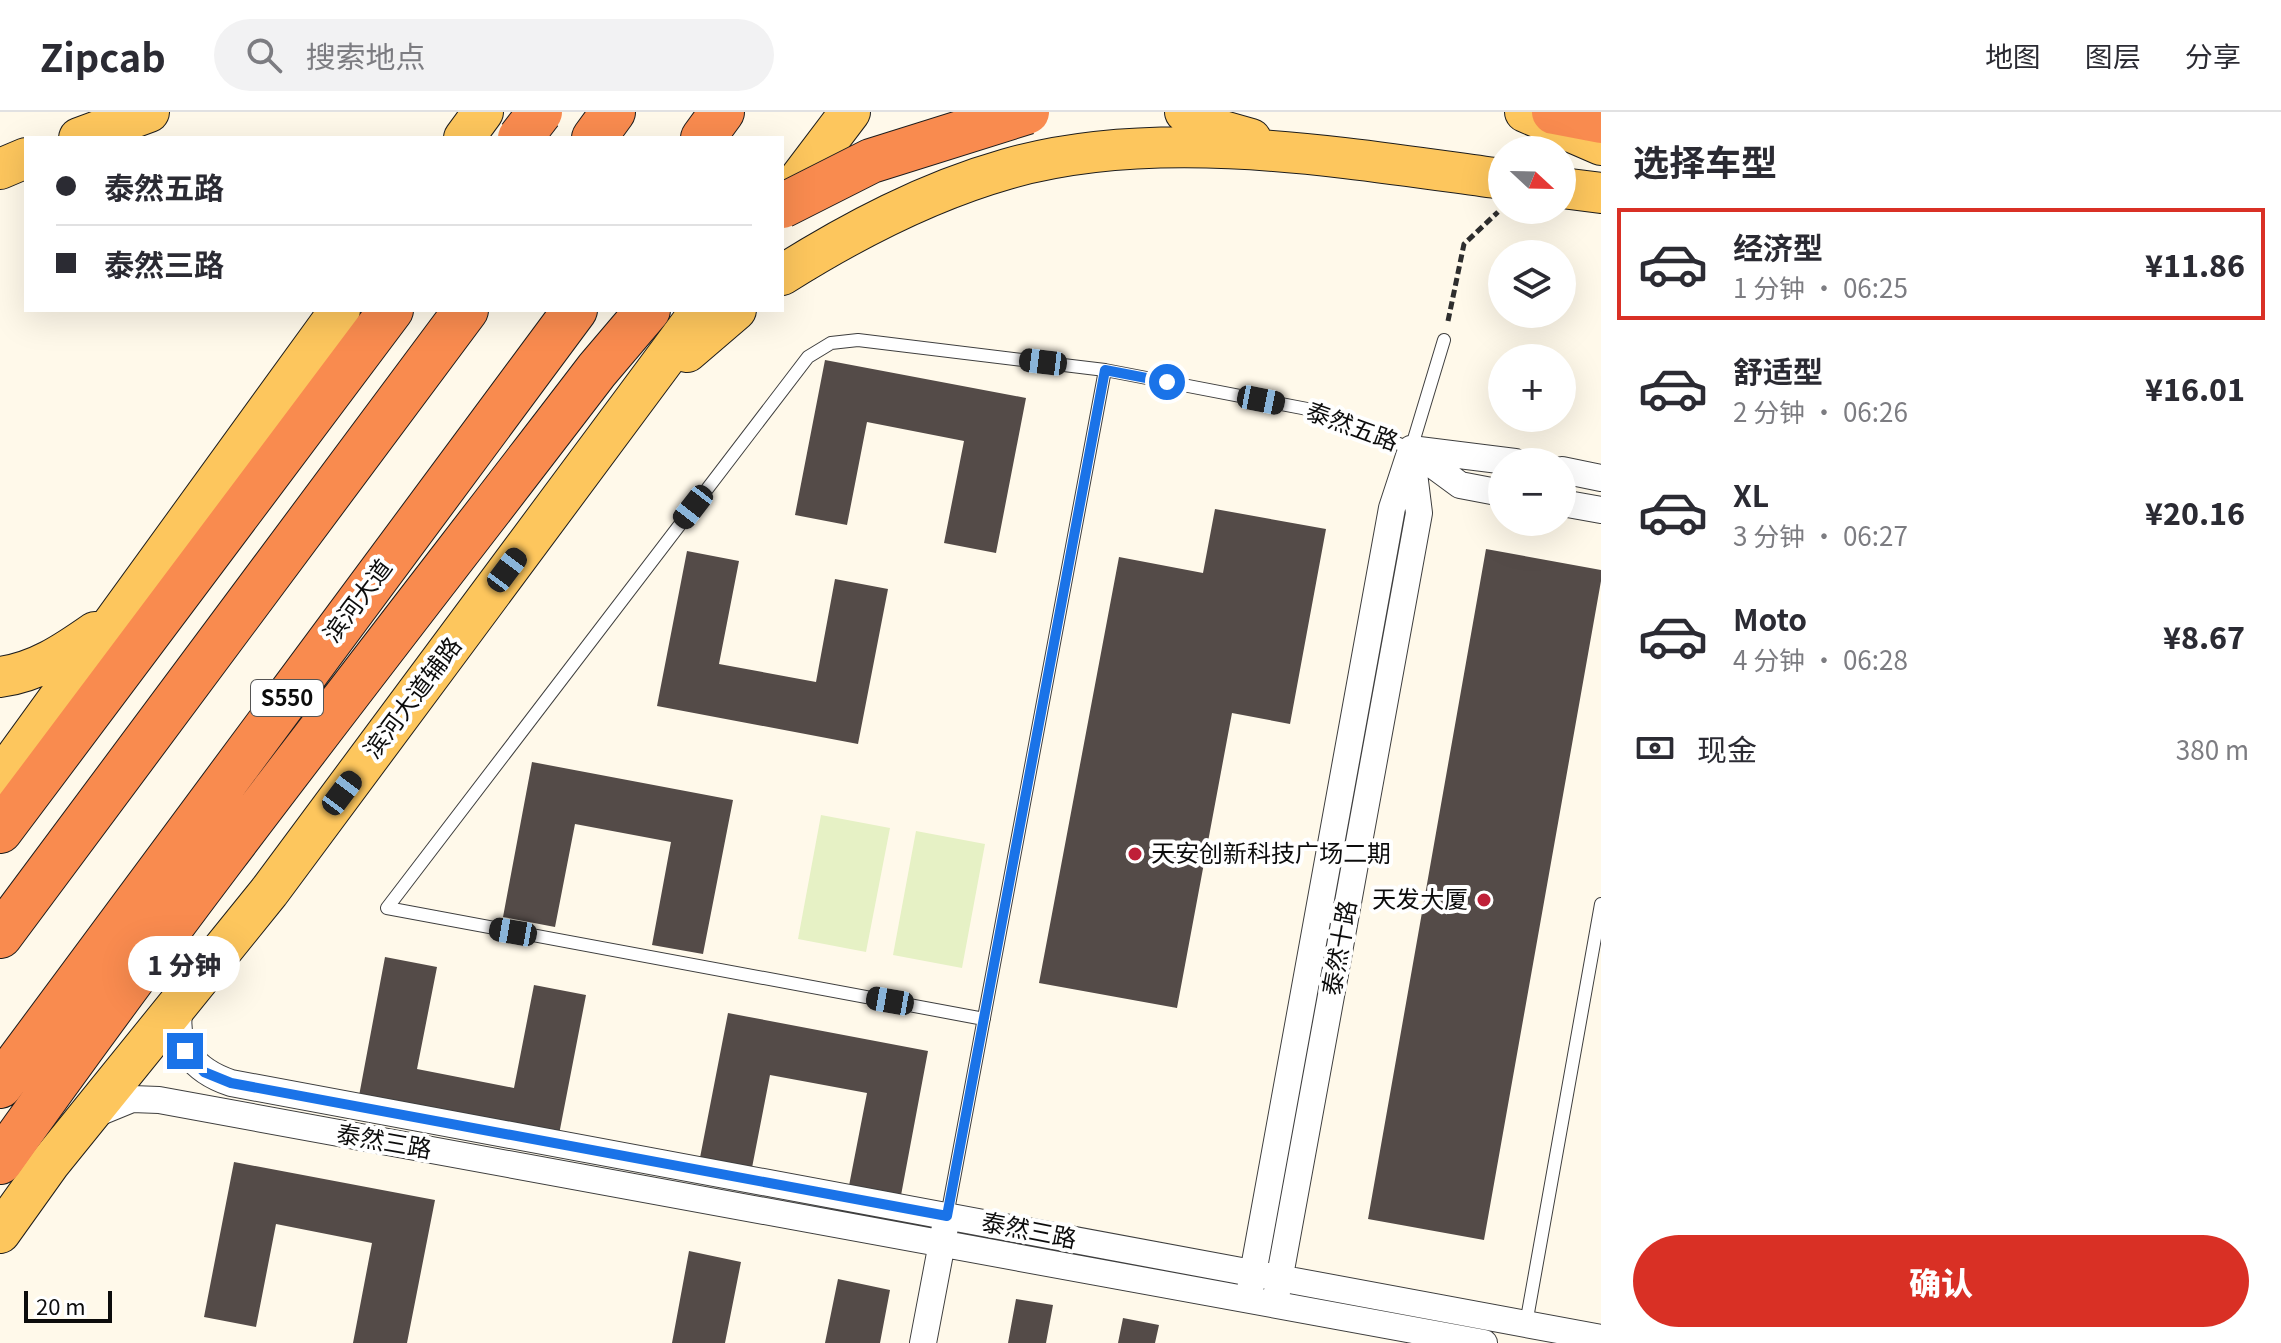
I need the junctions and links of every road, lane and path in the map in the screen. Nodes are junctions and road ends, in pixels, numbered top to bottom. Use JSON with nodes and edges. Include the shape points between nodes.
{"nodes":[{"id":1,"x":149,"y":112,"type":"edge"},
{"id":2,"x":483,"y":112,"type":"edge"},
{"id":3,"x":540,"y":112,"type":"edge"},
{"id":4,"x":613,"y":112,"type":"edge"},
{"id":5,"x":722,"y":112,"type":"edge"},
{"id":6,"x":850,"y":112,"type":"edge"},
{"id":7,"x":1027,"y":112,"type":"edge"},
{"id":8,"x":1185,"y":112,"type":"edge"},
{"id":9,"x":1525,"y":112,"type":"edge"},
{"id":10,"x":1554,"y":112,"type":"edge"},
{"id":11,"x":1601,"y":121,"type":"edge"},
{"id":12,"x":84,"y":136,"type":"edge"},
{"id":13,"x":465,"y":136,"type":"edge"},
{"id":14,"x":522,"y":136,"type":"edge"},
{"id":15,"x":595,"y":136,"type":"edge"},
{"id":16,"x":704,"y":136,"type":"edge"},
{"id":17,"x":1601,"y":145,"type":"edge"},
{"id":18,"x":1324,"y":155,"type":"junction"},
{"id":19,"x":24,"y":159,"type":"edge"},
{"id":20,"x":0,"y":169,"type":"edge"},
{"id":21,"x":1488,"y":177,"type":"edge"},
{"id":22,"x":1576,"y":190,"type":"edge"},
{"id":23,"x":1601,"y":193,"type":"edge"},
{"id":24,"x":784,"y":201,"type":"edge"},
{"id":25,"x":784,"y":203,"type":"edge"},
{"id":26,"x":1488,"y":221,"type":"edge"},
{"id":27,"x":784,"y":274,"type":"edge"},
{"id":28,"x":339,"y":312,"type":"edge"},
{"id":29,"x":389,"y":312,"type":"edge"},
{"id":30,"x":465,"y":312,"type":"edge"},
{"id":31,"x":574,"y":312,"type":"edge"},
{"id":32,"x":646,"y":312,"type":"edge"},
{"id":33,"x":700,"y":312,"type":"edge"},
{"id":34,"x":734,"y":312,"type":"edge"},
{"id":35,"x":1444,"y":340,"type":"joint"},
{"id":36,"x":1105,"y":370,"type":"junction"},
{"id":37,"x":636,"y":397,"type":"junction"},
{"id":38,"x":1411,"y":449,"type":"junction"},
{"id":39,"x":1488,"y":459,"type":"edge"},
{"id":40,"x":1576,"y":473,"type":"edge"},
{"id":41,"x":1601,"y":478,"type":"edge"},
{"id":42,"x":1488,"y":490,"type":"edge"},
{"id":43,"x":1576,"y":506,"type":"edge"},
{"id":44,"x":1601,"y":510,"type":"edge"},
{"id":45,"x":137,"y":589,"type":"junction"},
{"id":46,"x":0,"y":677,"type":"edge"},
{"id":47,"x":0,"y":779,"type":"edge"},
{"id":48,"x":0,"y":831,"type":"edge"},
{"id":49,"x":1601,"y":904,"type":"edge"},
{"id":50,"x":0,"y":936,"type":"edge"},
{"id":51,"x":181,"y":1005,"type":"junction"},
{"id":52,"x":984,"y":1019,"type":"junction"},
{"id":53,"x":0,"y":1086,"type":"edge"},
{"id":54,"x":90,"y":1116,"type":"junction"},
{"id":55,"x":0,"y":1162,"type":"edge"},
{"id":56,"x":947,"y":1216,"type":"junction"},
{"id":57,"x":0,"y":1233,"type":"edge"},
{"id":58,"x":942,"y":1244,"type":"junction"},
{"id":59,"x":1253,"y":1273,"type":"junction"},
{"id":60,"x":1280,"y":1278,"type":"junction"},
{"id":61,"x":1248,"y":1300,"type":"junction"},
{"id":62,"x":1275,"y":1305,"type":"junction"},
{"id":63,"x":1526,"y":1324,"type":"junction"},
{"id":64,"x":1601,"y":1338,"type":"edge"},
{"id":65,"x":923,"y":1343,"type":"edge"},
{"id":66,"x":1484,"y":1343,"type":"edge"}],
"edges":[{"from":1,"to":12,"type":"main road"},
{"from":2,"to":13,"type":"main road"},
{"from":3,"to":14,"type":"highway","bridge":true},
{"from":4,"to":15,"type":"highway"},
{"from":5,"to":16,"type":"highway"},
{"from":6,"to":24,"type":"main road"},
{"from":7,"to":25,"type":"highway","bridge":true,"via":[[871,161]]},
{"from":8,"to":18,"type":"main road","via":[[1216,129]]},
{"from":9,"to":17,"type":"main road"},
{"from":10,"to":11,"type":"highway"},
{"from":18,"to":21,"type":"main road"},
{"from":18,"to":27,"type":"main road","via":[[1186,148],[1092,154],[1008,168],[847,234]]},
{"from":19,"to":20,"type":"main road"},
{"from":22,"to":23,"type":"main road"},
{"from":26,"to":35,"type":"path","via":[[1464,244]]},
{"from":28,"to":45,"type":"main road"},
{"from":29,"to":48,"type":"highway"},
{"from":30,"to":50,"type":"highway"},
{"from":31,"to":53,"type":"highway","name":"滨河大道","number":"S550"},
{"from":32,"to":55,"type":"highway","via":[[256,816]]},
{"from":33,"to":37,"type":"main road","name":"滨河大道辅路"},
{"from":34,"to":37,"type":"main road"},
{"from":35,"to":38,"type":"lane","name":"泰然十路"},
{"from":36,"to":38,"type":"lane","name":"泰然五路","via":[[1323,412]]},
{"from":36,"to":52,"type":"lane"},
{"from":36,"to":52,"type":"lane","name":"泰然五路","via":[[858,340],[820,347],[387,908]]},
{"from":37,"to":51,"type":"main road","name":"滨河大道辅路"},
{"from":38,"to":39,"type":"street","name":"泰然五路"},
{"from":38,"to":42,"type":"street","name":"泰然五路","via":[[1460,485]]},
{"from":38,"to":59,"type":"street","name":"泰然十路","via":[[1392,508]]},
{"from":38,"to":60,"type":"street","name":"泰然十路","via":[[1419,513]]},
{"from":40,"to":41,"type":"street"},
{"from":43,"to":44,"type":"street"},
{"from":45,"to":46,"type":"main road","via":[[95,632],[59,657],[23,674]]},
{"from":45,"to":47,"type":"main road"},
{"from":49,"to":63,"type":"lane"},
{"from":51,"to":54,"type":"main road","name":"滨河大道辅路"},
{"from":51,"to":56,"type":"street","name":"泰然三路","via":[[177,1027],[185,1051],[204,1072],[231,1083]]},
{"from":52,"to":56,"type":"lane"},
{"from":54,"to":57,"type":"main road","name":"滨河大道辅路"},
{"from":54,"to":58,"type":"street","name":"泰然三路","via":[[132,1099],[159,1100]]},
{"from":56,"to":58,"type":"street"},
{"from":56,"to":59,"type":"street","name":"泰然三路"},
{"from":58,"to":61,"type":"street","name":"泰然三路"},
{"from":58,"to":65,"type":"street"},
{"from":59,"to":60,"type":"street","name":"泰然三路"},
{"from":59,"to":61,"type":"street","name":"泰然十路"},
{"from":60,"to":62,"type":"street","name":"泰然十路"},
{"from":60,"to":63,"type":"street","name":"泰然三路"},
{"from":61,"to":62,"type":"street","name":"泰然三路"},
{"from":62,"to":66,"type":"street","name":"泰然三路"},
{"from":63,"to":64,"type":"street","name":"泰然三路"}]}
